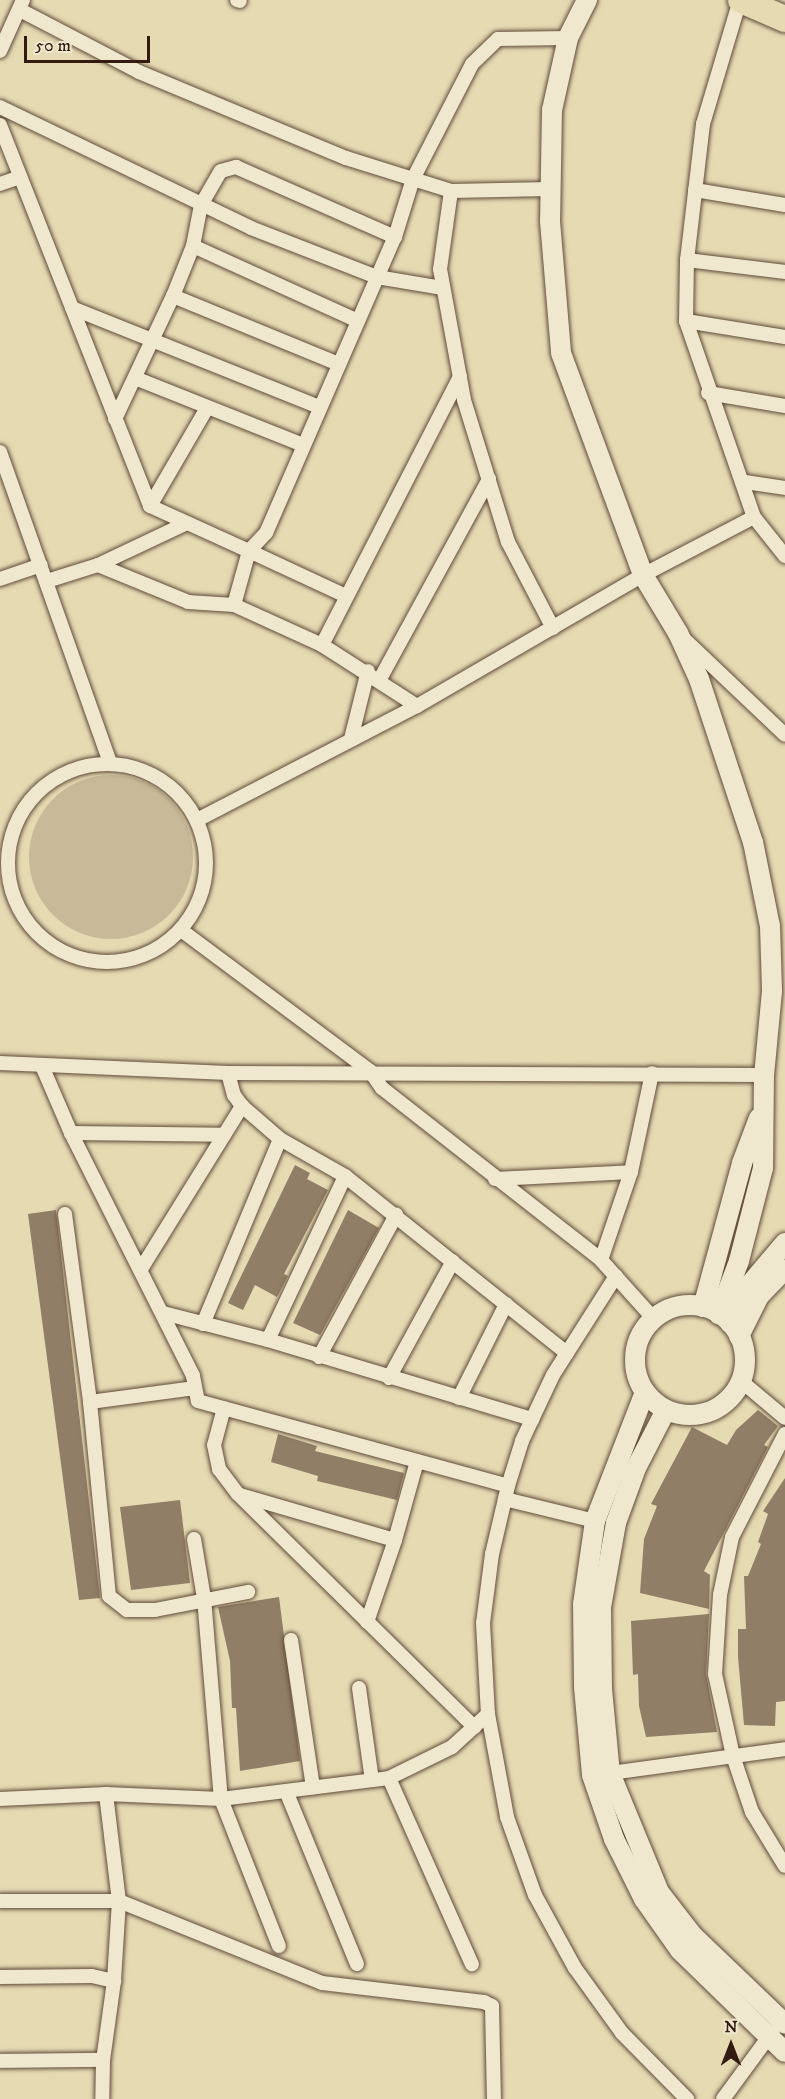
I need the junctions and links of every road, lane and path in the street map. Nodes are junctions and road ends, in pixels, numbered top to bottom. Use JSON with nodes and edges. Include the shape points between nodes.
{"nodes":[{"id":1,"x":587,"y":0,"type":"edge"},
{"id":2,"x":741,"y":0,"type":"edge"},
{"id":3,"x":21,"y":5,"type":"edge"},
{"id":4,"x":785,"y":19,"type":"edge"},
{"id":5,"x":568,"y":38,"type":"junction"},
{"id":6,"x":0,"y":51,"type":"edge"},
{"id":7,"x":0,"y":107,"type":"edge"},
{"id":8,"x":0,"y":125,"type":"edge"},
{"id":9,"x":20,"y":177,"type":"junction"},
{"id":10,"x":413,"y":179,"type":"junction"},
{"id":11,"x":0,"y":184,"type":"edge"},
{"id":12,"x":550,"y":189,"type":"junction"},
{"id":13,"x":695,"y":190,"type":"junction"},
{"id":14,"x":451,"y":191,"type":"junction"},
{"id":15,"x":201,"y":205,"type":"junction"},
{"id":16,"x":785,"y":205,"type":"edge"},
{"id":17,"x":395,"y":237,"type":"junction"},
{"id":18,"x":193,"y":246,"type":"junction"},
{"id":19,"x":687,"y":260,"type":"junction"},
{"id":20,"x":785,"y":272,"type":"edge"},
{"id":21,"x":377,"y":277,"type":"junction"},
{"id":22,"x":444,"y":288,"type":"junction"},
{"id":23,"x":173,"y":296,"type":"junction"},
{"id":24,"x":72,"y":308,"type":"junction"},
{"id":25,"x":358,"y":321,"type":"junction"},
{"id":26,"x":686,"y":321,"type":"junction"},
{"id":27,"x":785,"y":337,"type":"edge"},
{"id":28,"x":153,"y":340,"type":"junction"},
{"id":29,"x":339,"y":364,"type":"junction"},
{"id":30,"x":460,"y":376,"type":"junction"},
{"id":31,"x":135,"y":378,"type":"junction"},
{"id":32,"x":708,"y":393,"type":"junction"},
{"id":33,"x":785,"y":406,"type":"edge"},
{"id":34,"x":320,"y":407,"type":"junction"},
{"id":35,"x":207,"y":408,"type":"junction"},
{"id":36,"x":115,"y":418,"type":"junction"},
{"id":37,"x":303,"y":445,"type":"junction"},
{"id":38,"x":0,"y":452,"type":"edge"},
{"id":39,"x":489,"y":479,"type":"junction"},
{"id":40,"x":745,"y":482,"type":"junction"},
{"id":41,"x":785,"y":488,"type":"edge"},
{"id":42,"x":150,"y":506,"type":"junction"},
{"id":43,"x":753,"y":517,"type":"junction"},
{"id":44,"x":188,"y":522,"type":"junction"},
{"id":45,"x":249,"y":551,"type":"junction"},
{"id":46,"x":785,"y":556,"type":"edge"},
{"id":47,"x":41,"y":565,"type":"junction"},
{"id":48,"x":98,"y":566,"type":"junction"},
{"id":49,"x":643,"y":575,"type":"junction"},
{"id":50,"x":0,"y":579,"type":"edge"},
{"id":51,"x":47,"y":580,"type":"junction"},
{"id":52,"x":346,"y":596,"type":"junction"},
{"id":53,"x":234,"y":605,"type":"junction"},
{"id":54,"x":553,"y":628,"type":"junction"},
{"id":55,"x":678,"y":633,"type":"junction"},
{"id":56,"x":322,"y":645,"type":"junction"},
{"id":57,"x":374,"y":675,"type":"junction"},
{"id":58,"x":417,"y":706,"type":"junction"},
{"id":59,"x":785,"y":735,"type":"edge"},
{"id":60,"x":351,"y":739,"type":"junction"},
{"id":61,"x":110,"y":763,"type":"junction"},
{"id":62,"x":197,"y":820,"type":"junction"},
{"id":63,"x":3,"y":873,"type":"edge"},
{"id":64,"x":181,"y":930,"type":"junction"},
{"id":65,"x":0,"y":1063,"type":"edge"},
{"id":66,"x":42,"y":1066,"type":"junction"},
{"id":67,"x":370,"y":1071,"type":"junction"},
{"id":68,"x":228,"y":1073,"type":"junction"},
{"id":69,"x":652,"y":1073,"type":"junction"},
{"id":70,"x":764,"y":1075,"type":"junction"},
{"id":71,"x":242,"y":1106,"type":"junction"},
{"id":72,"x":71,"y":1132,"type":"junction"},
{"id":73,"x":225,"y":1135,"type":"junction"},
{"id":74,"x":280,"y":1139,"type":"junction"},
{"id":75,"x":631,"y":1172,"type":"junction"},
{"id":76,"x":345,"y":1176,"type":"junction"},
{"id":77,"x":495,"y":1179,"type":"junction"},
{"id":78,"x":65,"y":1214,"type":"dead end"},
{"id":79,"x":396,"y":1215,"type":"junction"},
{"id":80,"x":785,"y":1243,"type":"edge"},
{"id":81,"x":601,"y":1260,"type":"junction"},
{"id":82,"x":453,"y":1261,"type":"junction"},
{"id":83,"x":141,"y":1269,"type":"junction"},
{"id":84,"x":785,"y":1269,"type":"edge"},
{"id":85,"x":616,"y":1276,"type":"junction"},
{"id":86,"x":506,"y":1304,"type":"junction"},
{"id":87,"x":163,"y":1313,"type":"junction"},
{"id":88,"x":654,"y":1319,"type":"junction"},
{"id":89,"x":723,"y":1320,"type":"junction"},
{"id":90,"x":202,"y":1324,"type":"junction"},
{"id":91,"x":268,"y":1341,"type":"junction"},
{"id":92,"x":567,"y":1353,"type":"junction"},
{"id":93,"x":318,"y":1357,"type":"junction"},
{"id":94,"x":389,"y":1378,"type":"junction"},
{"id":95,"x":741,"y":1382,"type":"junction"},
{"id":96,"x":195,"y":1388,"type":"junction"},
{"id":97,"x":645,"y":1392,"type":"junction"},
{"id":98,"x":459,"y":1398,"type":"junction"},
{"id":99,"x":90,"y":1402,"type":"junction"},
{"id":100,"x":224,"y":1408,"type":"junction"},
{"id":101,"x":666,"y":1410,"type":"junction"},
{"id":102,"x":785,"y":1418,"type":"edge"},
{"id":103,"x":532,"y":1419,"type":"junction"},
{"id":104,"x":785,"y":1434,"type":"edge"},
{"id":105,"x":417,"y":1461,"type":"junction"},
{"id":106,"x":507,"y":1492,"type":"junction"},
{"id":107,"x":238,"y":1494,"type":"junction"},
{"id":108,"x":595,"y":1521,"type":"junction"},
{"id":109,"x":194,"y":1539,"type":"dead end"},
{"id":110,"x":395,"y":1540,"type":"junction"},
{"id":111,"x":248,"y":1592,"type":"dead end"},
{"id":112,"x":204,"y":1598,"type":"junction"},
{"id":113,"x":367,"y":1622,"type":"junction"},
{"id":114,"x":291,"y":1640,"type":"dead end"},
{"id":115,"x":359,"y":1688,"type":"dead end"},
{"id":116,"x":488,"y":1714,"type":"junction"},
{"id":117,"x":474,"y":1727,"type":"junction"},
{"id":118,"x":785,"y":1749,"type":"edge"},
{"id":119,"x":733,"y":1756,"type":"junction"},
{"id":120,"x":601,"y":1774,"type":"junction"},
{"id":121,"x":389,"y":1778,"type":"junction"},
{"id":122,"x":372,"y":1780,"type":"junction"},
{"id":123,"x":313,"y":1787,"type":"junction"},
{"id":124,"x":286,"y":1791,"type":"junction"},
{"id":125,"x":106,"y":1794,"type":"junction"},
{"id":126,"x":0,"y":1799,"type":"edge"},
{"id":127,"x":221,"y":1799,"type":"junction"},
{"id":128,"x":785,"y":1866,"type":"edge"},
{"id":129,"x":0,"y":1900,"type":"edge"},
{"id":130,"x":120,"y":1901,"type":"junction"},
{"id":131,"x":279,"y":1946,"type":"dead end"},
{"id":132,"x":357,"y":1964,"type":"dead end"},
{"id":133,"x":472,"y":1964,"type":"dead end"},
{"id":134,"x":0,"y":1977,"type":"edge"},
{"id":135,"x":114,"y":1981,"type":"junction"},
{"id":136,"x":784,"y":2021,"type":"edge"},
{"id":137,"x":768,"y":2037,"type":"junction"},
{"id":138,"x":785,"y":2052,"type":"edge"},
{"id":139,"x":102,"y":2060,"type":"junction"},
{"id":140,"x":0,"y":2061,"type":"edge"},
{"id":141,"x":102,"y":2099,"type":"edge"},
{"id":142,"x":494,"y":2099,"type":"edge"},
{"id":143,"x":687,"y":2099,"type":"edge"},
{"id":144,"x":723,"y":2099,"type":"edge"}],
"edges":[{"from":1,"to":5,"type":"street"},
{"from":2,"to":4,"type":"highway"},
{"from":2,"to":13,"type":"street","via":[[702,124]]},
{"from":3,"to":6,"type":"street"},
{"from":3,"to":10,"type":"street","via":[[139,72],[346,158]]},
{"from":5,"to":10,"type":"street","via":[[498,39],[472,64]]},
{"from":5,"to":12,"type":"street","via":[[552,110]]},
{"from":7,"to":15,"type":"street"},
{"from":8,"to":9,"type":"street"},
{"from":9,"to":11,"type":"street"},
{"from":9,"to":24,"type":"street"},
{"from":10,"to":14,"type":"street"},
{"from":10,"to":17,"type":"street"},
{"from":12,"to":14,"type":"street"},
{"from":12,"to":49,"type":"street","via":[[561,353]]},
{"from":13,"to":16,"type":"street"},
{"from":13,"to":19,"type":"street"},
{"from":14,"to":22,"type":"street","via":[[440,269]]},
{"from":15,"to":17,"type":"street","via":[[221,171],[231,166]]},
{"from":15,"to":18,"type":"street"},
{"from":15,"to":21,"type":"street"},
{"from":17,"to":21,"type":"street"},
{"from":18,"to":23,"type":"street"},
{"from":18,"to":25,"type":"street"},
{"from":19,"to":20,"type":"street"},
{"from":19,"to":26,"type":"street"},
{"from":21,"to":22,"type":"street"},
{"from":21,"to":25,"type":"street"},
{"from":22,"to":30,"type":"street"},
{"from":23,"to":28,"type":"street"},
{"from":23,"to":29,"type":"street"},
{"from":24,"to":28,"type":"street"},
{"from":24,"to":36,"type":"street"},
{"from":25,"to":29,"type":"street"},
{"from":26,"to":27,"type":"street"},
{"from":26,"to":32,"type":"street"},
{"from":28,"to":31,"type":"street"},
{"from":28,"to":34,"type":"street"},
{"from":29,"to":34,"type":"street"},
{"from":30,"to":39,"type":"street"},
{"from":30,"to":52,"type":"street"},
{"from":31,"to":35,"type":"street"},
{"from":31,"to":36,"type":"street"},
{"from":32,"to":33,"type":"street"},
{"from":32,"to":40,"type":"street"},
{"from":34,"to":37,"type":"street"},
{"from":35,"to":37,"type":"street"},
{"from":35,"to":42,"type":"street"},
{"from":36,"to":42,"type":"street"},
{"from":37,"to":45,"type":"street","via":[[266,533]]},
{"from":38,"to":47,"type":"street"},
{"from":39,"to":54,"type":"street","via":[[508,542]]},
{"from":39,"to":57,"type":"street"},
{"from":40,"to":41,"type":"street"},
{"from":40,"to":43,"type":"street"},
{"from":42,"to":44,"type":"street"},
{"from":43,"to":46,"type":"street"},
{"from":43,"to":49,"type":"street"},
{"from":44,"to":45,"type":"street"},
{"from":44,"to":48,"type":"street"},
{"from":45,"to":52,"type":"street"},
{"from":45,"to":53,"type":"street"},
{"from":47,"to":50,"type":"street"},
{"from":47,"to":51,"type":"street"},
{"from":48,"to":51,"type":"street"},
{"from":48,"to":53,"type":"street","via":[[188,602]]},
{"from":49,"to":54,"type":"street"},
{"from":49,"to":55,"type":"street"},
{"from":51,"to":61,"type":"street"},
{"from":52,"to":56,"type":"street"},
{"from":53,"to":56,"type":"street"},
{"from":54,"to":58,"type":"street"},
{"from":55,"to":59,"type":"street"},
{"from":55,"to":70,"type":"street","via":[[699,679],[753,842],[770,926],[772,991]]},
{"from":56,"to":57,"type":"street"},
{"from":57,"to":58,"type":"street"},
{"from":57,"to":60,"type":"street"},
{"from":58,"to":60,"type":"street"},
{"from":60,"to":62,"type":"street"},
{"from":61,"to":62,"type":"street","via":[[137,768],[161,780],[182,797]]},
{"from":61,"to":63,"type":"street","via":[[82,766],[56,777],[33,795],[14,827]]},
{"from":62,"to":64,"type":"street","via":[[207,866],[203,889]]},
{"from":63,"to":64,"type":"street","via":[[28,925],[49,945],[75,957],[103,962],[132,959],[158,948]]},
{"from":64,"to":67,"type":"street"},
{"from":65,"to":66,"type":"street"},
{"from":66,"to":68,"type":"street"},
{"from":66,"to":72,"type":"street"},
{"from":67,"to":68,"type":"street"},
{"from":67,"to":69,"type":"street"},
{"from":67,"to":77,"type":"street","via":[[382,1088]]},
{"from":68,"to":71,"type":"street","via":[[234,1095]]},
{"from":69,"to":70,"type":"street"},
{"from":69,"to":75,"type":"street"},
{"from":70,"to":89,"type":"street","via":[[763,1168]]},
{"from":71,"to":73,"type":"street"},
{"from":71,"to":74,"type":"street"},
{"from":72,"to":73,"type":"street"},
{"from":72,"to":83,"type":"street"},
{"from":73,"to":83,"type":"street"},
{"from":74,"to":76,"type":"street"},
{"from":74,"to":90,"type":"street"},
{"from":75,"to":77,"type":"street"},
{"from":75,"to":81,"type":"street"},
{"from":76,"to":79,"type":"street"},
{"from":76,"to":91,"type":"street"},
{"from":77,"to":81,"type":"street"},
{"from":78,"to":99,"type":"street"},
{"from":79,"to":82,"type":"street"},
{"from":79,"to":93,"type":"street"},
{"from":80,"to":89,"type":"street"},
{"from":81,"to":85,"type":"street"},
{"from":82,"to":86,"type":"street"},
{"from":82,"to":94,"type":"street"},
{"from":83,"to":87,"type":"street"},
{"from":84,"to":89,"type":"street","via":[[759,1296]]},
{"from":85,"to":88,"type":"street"},
{"from":85,"to":92,"type":"street"},
{"from":86,"to":92,"type":"street"},
{"from":86,"to":98,"type":"street"},
{"from":87,"to":90,"type":"street"},
{"from":87,"to":96,"type":"street"},
{"from":88,"to":89,"type":"street","via":[[669,1310]]},
{"from":88,"to":97,"type":"street","via":[[644,1331],[635,1362]]},
{"from":89,"to":95,"type":"street","via":[[744,1351]]},
{"from":90,"to":91,"type":"street"},
{"from":91,"to":93,"type":"street"},
{"from":92,"to":103,"type":"street"},
{"from":93,"to":94,"type":"street"},
{"from":94,"to":98,"type":"street"},
{"from":95,"to":101,"type":"street","via":[[732,1397],[701,1414]]},
{"from":95,"to":102,"type":"street"},
{"from":96,"to":99,"type":"street"},
{"from":96,"to":100,"type":"street","via":[[198,1401]]},
{"from":97,"to":101,"type":"street"},
{"from":97,"to":108,"type":"street"},
{"from":98,"to":103,"type":"street"},
{"from":99,"to":112,"type":"street","via":[[109,1596],[127,1610],[155,1610]]},
{"from":100,"to":105,"type":"street"},
{"from":100,"to":107,"type":"street","via":[[213,1445],[219,1469]]},
{"from":101,"to":120,"type":"street","via":[[636,1468],[616,1523],[601,1607]]},
{"from":103,"to":106,"type":"street"},
{"from":104,"to":119,"type":"street","via":[[732,1537],[720,1595],[715,1674]]},
{"from":105,"to":106,"type":"street"},
{"from":105,"to":110,"type":"street"},
{"from":106,"to":108,"type":"street"},
{"from":106,"to":116,"type":"street","via":[[483,1623]]},
{"from":107,"to":110,"type":"street"},
{"from":107,"to":113,"type":"street"},
{"from":108,"to":120,"type":"street","via":[[583,1604],[584,1687]]},
{"from":109,"to":112,"type":"street"},
{"from":110,"to":113,"type":"street"},
{"from":111,"to":112,"type":"street"},
{"from":112,"to":127,"type":"street"},
{"from":113,"to":117,"type":"street"},
{"from":114,"to":123,"type":"street"},
{"from":115,"to":122,"type":"street"},
{"from":116,"to":117,"type":"street"},
{"from":116,"to":143,"type":"street","via":[[507,1817],[535,1895],[575,1968],[622,2033]]},
{"from":117,"to":121,"type":"street","via":[[452,1747]]},
{"from":118,"to":119,"type":"street"},
{"from":119,"to":120,"type":"street"},
{"from":119,"to":128,"type":"street","via":[[752,1812]]},
{"from":120,"to":136,"type":"street","via":[[659,1892],[693,1936]]},
{"from":120,"to":137,"type":"street","via":[[614,1839],[644,1899],[680,1950]]},
{"from":121,"to":122,"type":"street"},
{"from":121,"to":133,"type":"street"},
{"from":122,"to":123,"type":"street"},
{"from":123,"to":124,"type":"street"},
{"from":124,"to":127,"type":"street"},
{"from":124,"to":132,"type":"street"},
{"from":125,"to":126,"type":"street"},
{"from":125,"to":127,"type":"street"},
{"from":125,"to":130,"type":"street"},
{"from":127,"to":131,"type":"street"},
{"from":129,"to":130,"type":"street"},
{"from":130,"to":135,"type":"street"},
{"from":130,"to":142,"type":"street","via":[[321,1983],[492,2006]]},
{"from":134,"to":135,"type":"street","via":[[92,1976]]},
{"from":135,"to":139,"type":"street"},
{"from":136,"to":137,"type":"street"},
{"from":137,"to":138,"type":"street"},
{"from":137,"to":144,"type":"street"},
{"from":139,"to":140,"type":"street"},
{"from":139,"to":141,"type":"street"}]}
